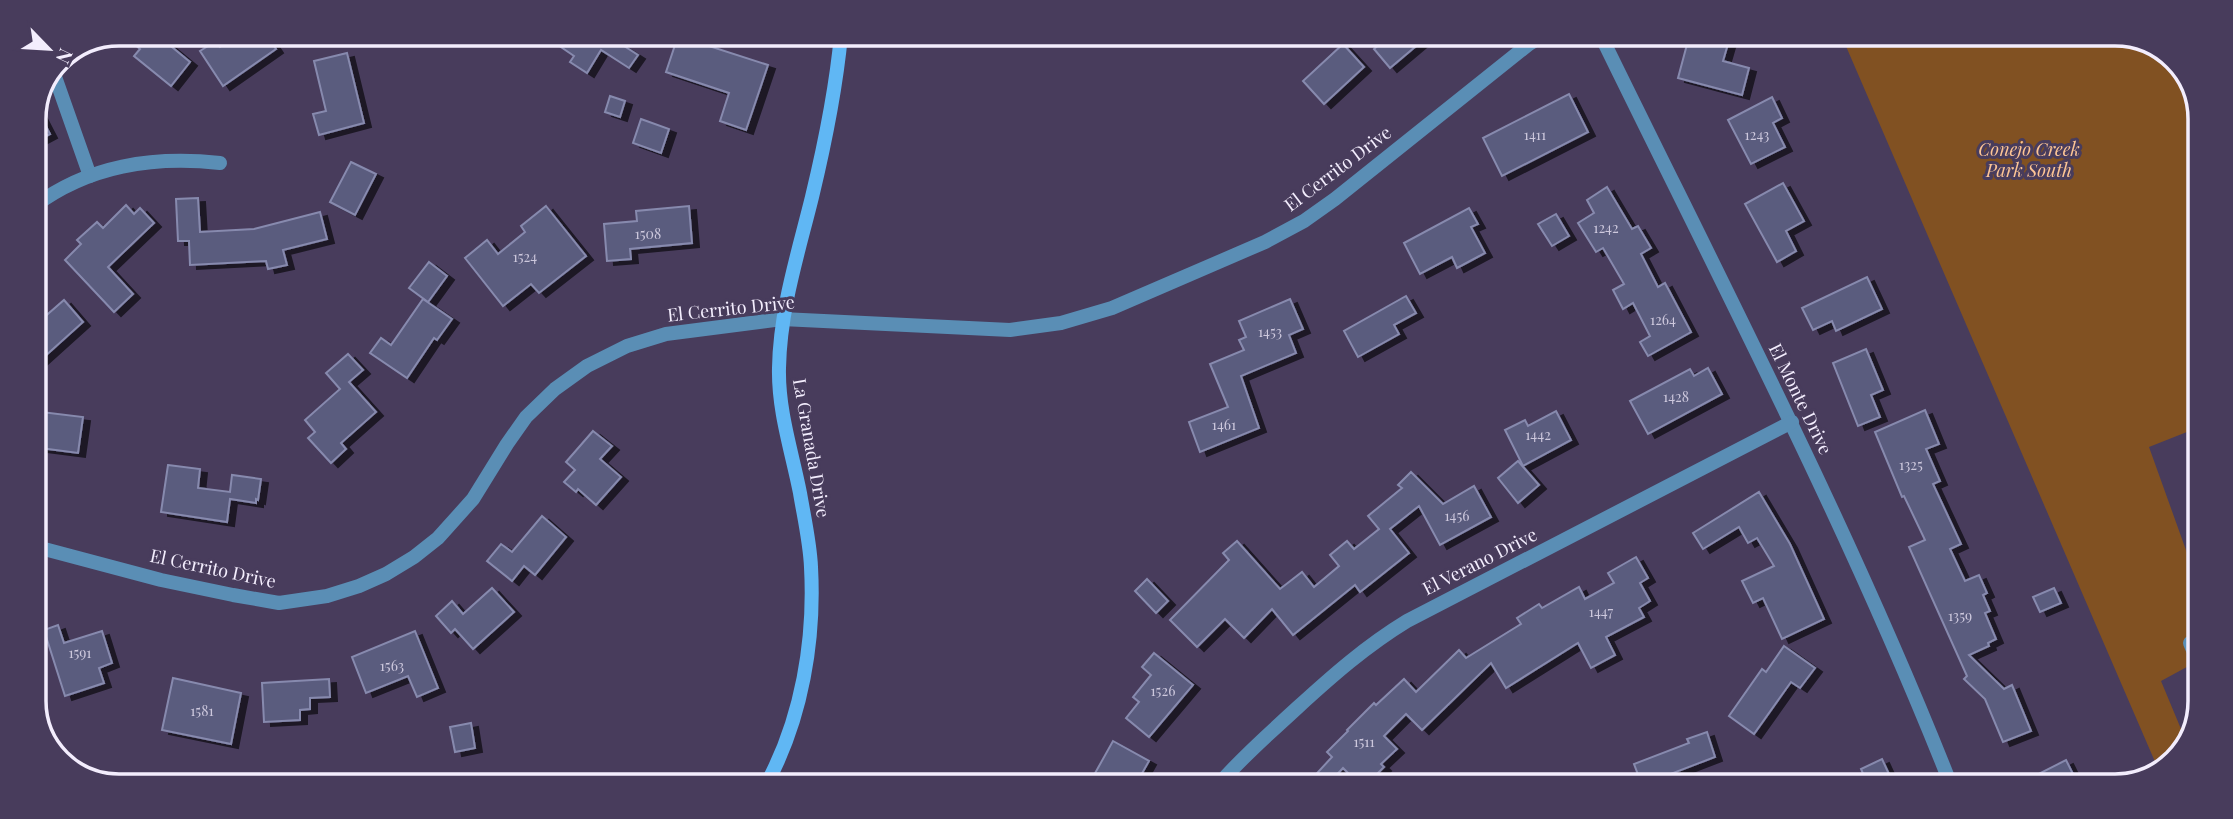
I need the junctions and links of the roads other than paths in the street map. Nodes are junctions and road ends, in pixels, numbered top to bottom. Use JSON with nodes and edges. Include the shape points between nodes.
{"nodes":[{"id":1,"x":840,"y":45,"type":"edge"},
{"id":2,"x":1528,"y":45,"type":"edge"},
{"id":3,"x":1605,"y":45,"type":"edge"},
{"id":4,"x":57,"y":84,"type":"edge"},
{"id":5,"x":220,"y":163,"type":"dead end"},
{"id":6,"x":90,"y":176,"type":"junction"},
{"id":7,"x":45,"y":199,"type":"edge"},
{"id":8,"x":782,"y":319,"type":"junction"},
{"id":9,"x":1791,"y":422,"type":"junction"},
{"id":10,"x":46,"y":549,"type":"edge"},
{"id":11,"x":772,"y":774,"type":"edge"},
{"id":12,"x":1228,"y":774,"type":"edge"},
{"id":13,"x":1947,"y":774,"type":"edge"}],
"edges":[{"from":1,"to":8,"type":"street","name":"La Granada Drive","via":[[830,119]]},
{"from":2,"to":8,"type":"street","name":"El Cerrito Drive","via":[[1304,221],[1111,308],[1061,323],[1010,330]]},
{"from":3,"to":9,"type":"street","name":"El Monte Drive"},
{"from":4,"to":6,"type":"street"},
{"from":5,"to":6,"type":"street","via":[[154,161]]},
{"from":6,"to":7,"type":"street"},
{"from":8,"to":10,"type":"street","name":"El Cerrito Drive","via":[[666,334],[627,346],[587,366],[526,417],[473,499],[438,538],[414,557],[359,586],[279,603],[161,580]]},
{"from":8,"to":11,"type":"street","name":"La Granada Drive","via":[[778,370],[782,412],[811,565],[812,620],[793,720]]},
{"from":9,"to":12,"type":"street","name":"El Verano Drive","via":[[1373,642]]},
{"from":9,"to":13,"type":"street","name":"El Monte Drive"}]}
